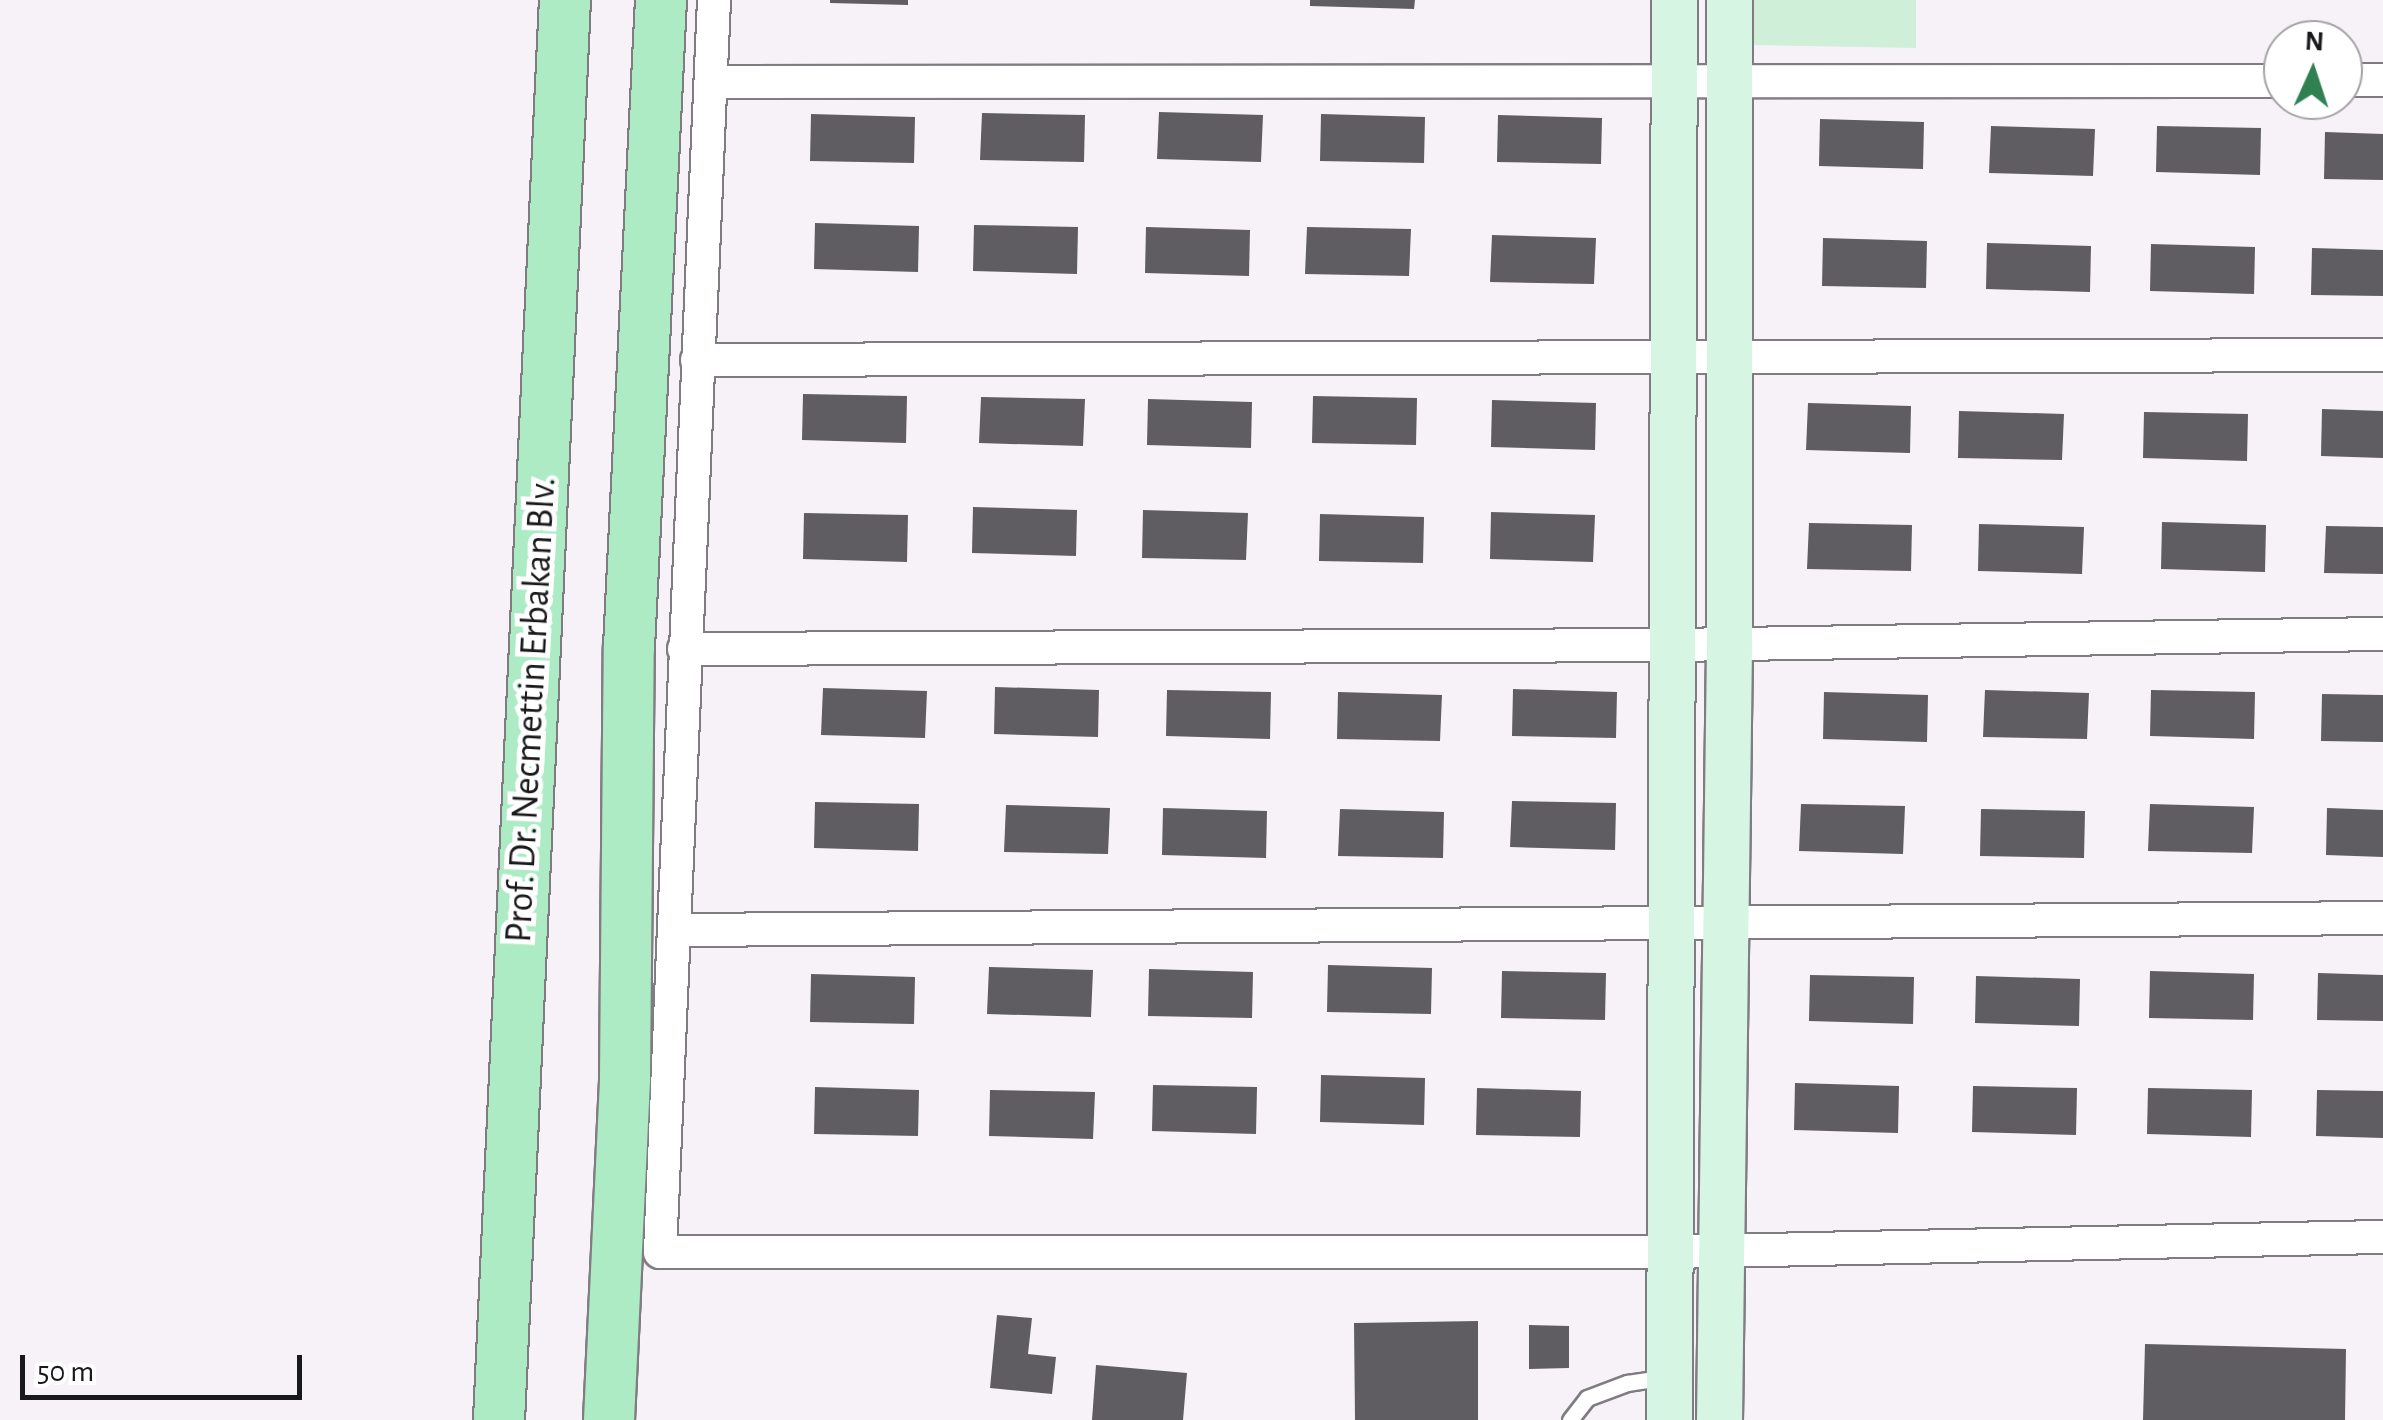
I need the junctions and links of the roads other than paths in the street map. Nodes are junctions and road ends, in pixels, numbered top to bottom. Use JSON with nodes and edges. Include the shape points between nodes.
{"nodes":[{"id":1,"x":566,"y":0,"type":"edge"},
{"id":2,"x":660,"y":0,"type":"edge"},
{"id":3,"x":714,"y":0,"type":"edge"},
{"id":4,"x":1674,"y":0,"type":"edge"},
{"id":5,"x":1729,"y":0,"type":"edge"},
{"id":6,"x":2263,"y":80,"type":"edge"},
{"id":7,"x":710,"y":82,"type":"junction"},
{"id":8,"x":1674,"y":83,"type":"junction"},
{"id":9,"x":1730,"y":84,"type":"junction"},
{"id":10,"x":2383,"y":355,"type":"edge"},
{"id":11,"x":1672,"y":358,"type":"junction"},
{"id":12,"x":697,"y":360,"type":"junction"},
{"id":13,"x":1727,"y":360,"type":"junction"},
{"id":14,"x":2383,"y":634,"type":"edge"},
{"id":15,"x":1730,"y":644,"type":"junction"},
{"id":16,"x":1672,"y":645,"type":"junction"},
{"id":17,"x":684,"y":649,"type":"junction"},
{"id":18,"x":2383,"y":918,"type":"edge"},
{"id":19,"x":1724,"y":924,"type":"junction"},
{"id":20,"x":1672,"y":926,"type":"junction"},
{"id":21,"x":675,"y":930,"type":"junction"},
{"id":22,"x":2383,"y":1236,"type":"edge"},
{"id":23,"x":1720,"y":1250,"type":"junction"},
{"id":24,"x":1670,"y":1252,"type":"junction"},
{"id":25,"x":1670,"y":1398,"type":"edge"},
{"id":26,"x":499,"y":1420,"type":"edge"},
{"id":27,"x":609,"y":1420,"type":"edge"},
{"id":28,"x":1570,"y":1420,"type":"edge"},
{"id":29,"x":1718,"y":1420,"type":"edge"}],
"edges":[{"from":1,"to":26,"type":"main road","name":"Prof. Dr. Necmettin Erbakan Blv."},
{"from":2,"to":27,"type":"main road","via":[[629,647],[624,1077]]},
{"from":3,"to":7,"type":"street"},
{"from":4,"to":8,"type":"street"},
{"from":5,"to":9,"type":"street"},
{"from":6,"to":9,"type":"street"},
{"from":7,"to":8,"type":"street"},
{"from":7,"to":12,"type":"street"},
{"from":8,"to":9,"type":"street"},
{"from":8,"to":11,"type":"street"},
{"from":9,"to":13,"type":"street"},
{"from":10,"to":13,"type":"street"},
{"from":11,"to":12,"type":"street"},
{"from":11,"to":13,"type":"street"},
{"from":11,"to":16,"type":"street"},
{"from":12,"to":17,"type":"street"},
{"from":13,"to":15,"type":"street"},
{"from":14,"to":15,"type":"street"},
{"from":15,"to":16,"type":"street"},
{"from":15,"to":19,"type":"street"},
{"from":16,"to":17,"type":"street"},
{"from":16,"to":20,"type":"street"},
{"from":17,"to":21,"type":"street"},
{"from":18,"to":19,"type":"street"},
{"from":19,"to":20,"type":"street"},
{"from":19,"to":23,"type":"street"},
{"from":20,"to":21,"type":"street"},
{"from":20,"to":24,"type":"street"},
{"from":21,"to":24,"type":"street","via":[[660,1252]]},
{"from":22,"to":23,"type":"street"},
{"from":23,"to":24,"type":"street"},
{"from":23,"to":29,"type":"street"},
{"from":24,"to":25,"type":"street"},
{"from":25,"to":28,"type":"lane","via":[[1627,1383],[1587,1398]]}]}
